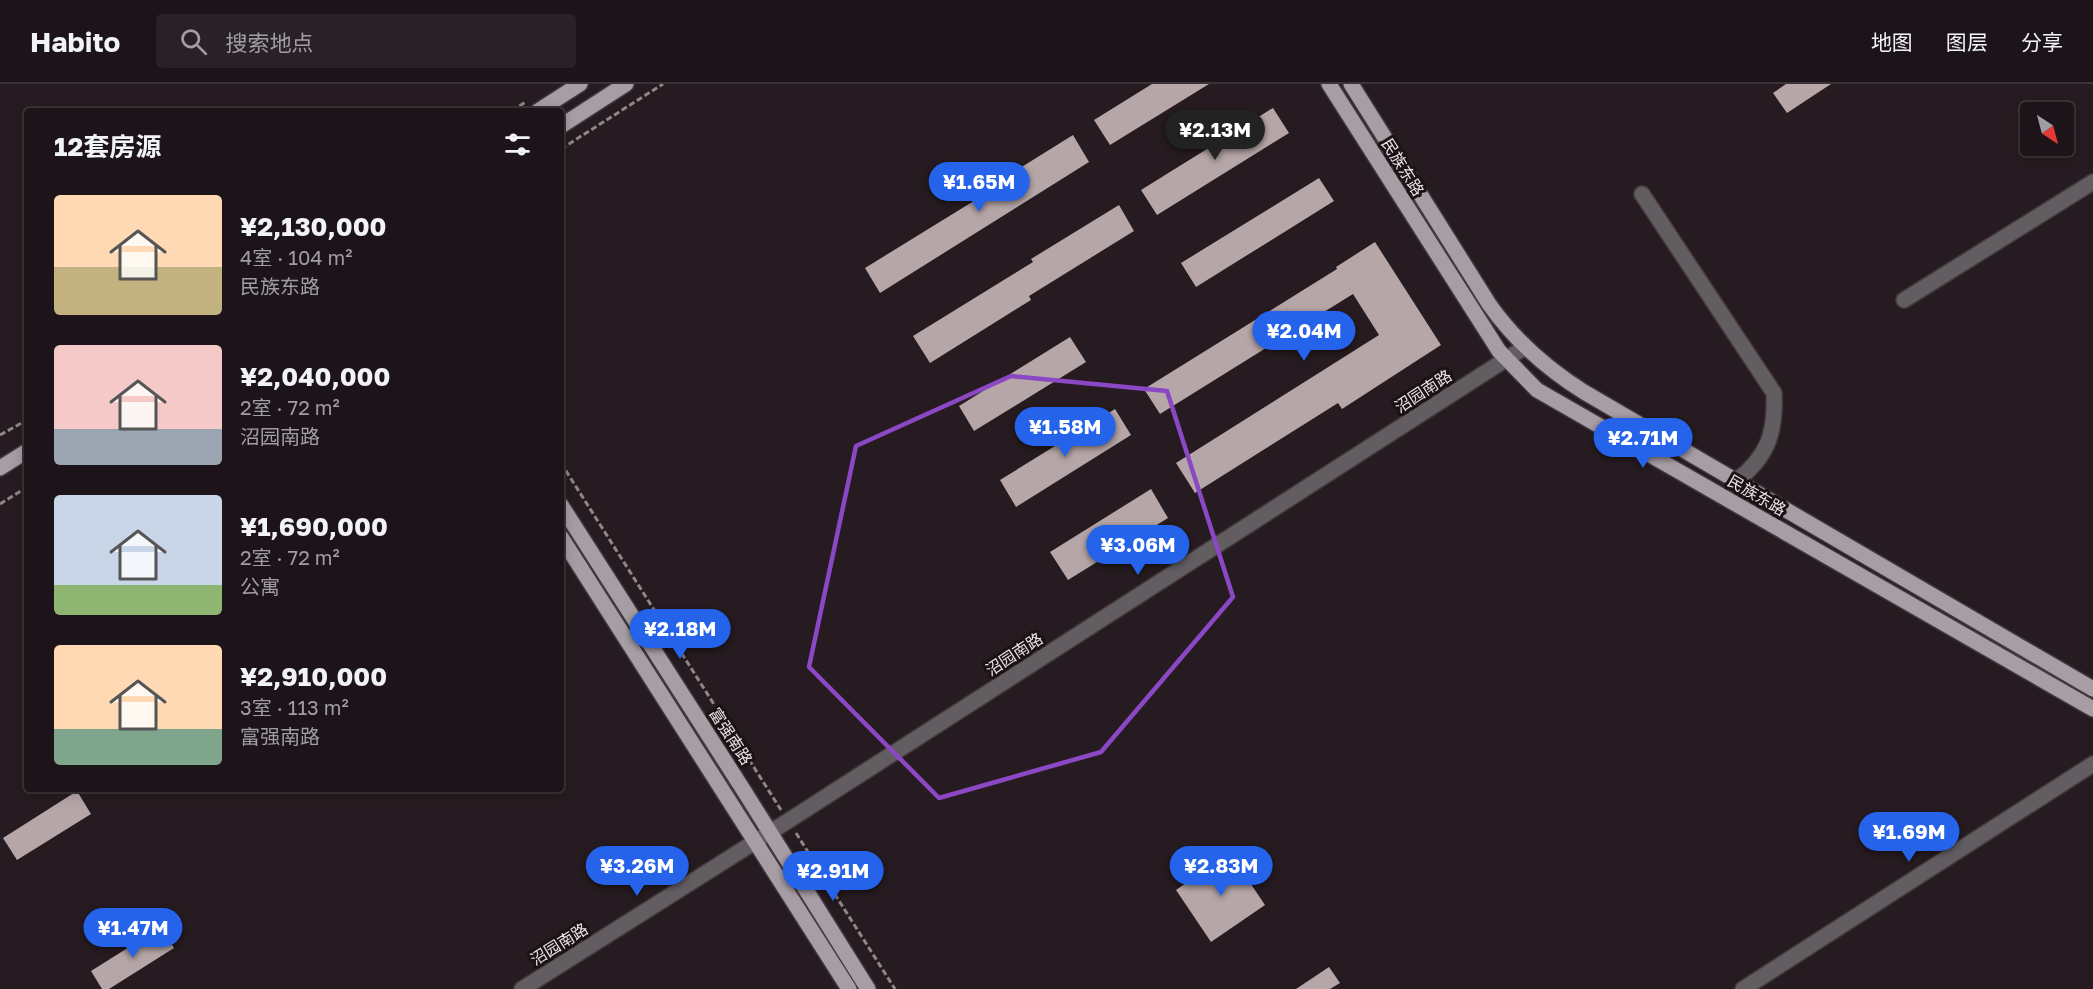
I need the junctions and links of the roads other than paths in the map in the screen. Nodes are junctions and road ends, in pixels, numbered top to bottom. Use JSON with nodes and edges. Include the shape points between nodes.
{"nodes":[{"id":1,"x":580,"y":84,"type":"edge"},
{"id":2,"x":626,"y":84,"type":"edge"},
{"id":3,"x":1329,"y":84,"type":"edge"},
{"id":4,"x":1351,"y":84,"type":"edge"},
{"id":5,"x":543,"y":108,"type":"edge"},
{"id":6,"x":564,"y":124,"type":"edge"},
{"id":7,"x":2093,"y":182,"type":"edge"},
{"id":8,"x":1642,"y":194,"type":"dead end"},
{"id":9,"x":1904,"y":300,"type":"dead end"},
{"id":10,"x":1525,"y":347,"type":"junction"},
{"id":11,"x":1507,"y":358,"type":"junction"},
{"id":12,"x":24,"y":453,"type":"edge"},
{"id":13,"x":0,"y":468,"type":"edge"},
{"id":14,"x":1736,"y":481,"type":"junction"},
{"id":15,"x":564,"y":510,"type":"edge"},
{"id":16,"x":564,"y":542,"type":"edge"},
{"id":17,"x":2093,"y":689,"type":"edge"},
{"id":18,"x":2093,"y":709,"type":"edge"},
{"id":19,"x":2093,"y":764,"type":"edge"},
{"id":20,"x":769,"y":833,"type":"junction"},
{"id":21,"x":756,"y":842,"type":"junction"},
{"id":22,"x":522,"y":989,"type":"edge"},
{"id":23,"x":849,"y":989,"type":"edge"},
{"id":24,"x":868,"y":989,"type":"edge"},
{"id":25,"x":1743,"y":989,"type":"edge"}],
"edges":[{"from":1,"to":5,"type":"main road"},
{"from":2,"to":6,"type":"main road"},
{"from":3,"to":11,"type":"main road","name":"民族东路"},
{"from":4,"to":10,"type":"main road","name":"民族东路","via":[[1489,304]]},
{"from":7,"to":9,"type":"street"},
{"from":8,"to":14,"type":"street","via":[[1774,393],[1775,413],[1769,442],[1753,468]]},
{"from":10,"to":11,"type":"street","name":"沼园南路"},
{"from":10,"to":14,"type":"main road","name":"民族东路","via":[[1584,392]]},
{"from":11,"to":18,"type":"main road","name":"民族东路","via":[[1537,390]]},
{"from":11,"to":20,"type":"street","name":"沼园南路"},
{"from":12,"to":13,"type":"main road"},
{"from":14,"to":17,"type":"main road","name":"民族东路"},
{"from":15,"to":20,"type":"main road","name":"富强南路"},
{"from":16,"to":21,"type":"main road"},
{"from":19,"to":25,"type":"street"},
{"from":20,"to":21,"type":"street","name":"沼园南路"},
{"from":20,"to":24,"type":"main road","name":"富强南路"},
{"from":21,"to":22,"type":"street","name":"沼园南路"},
{"from":21,"to":23,"type":"main road"}]}
